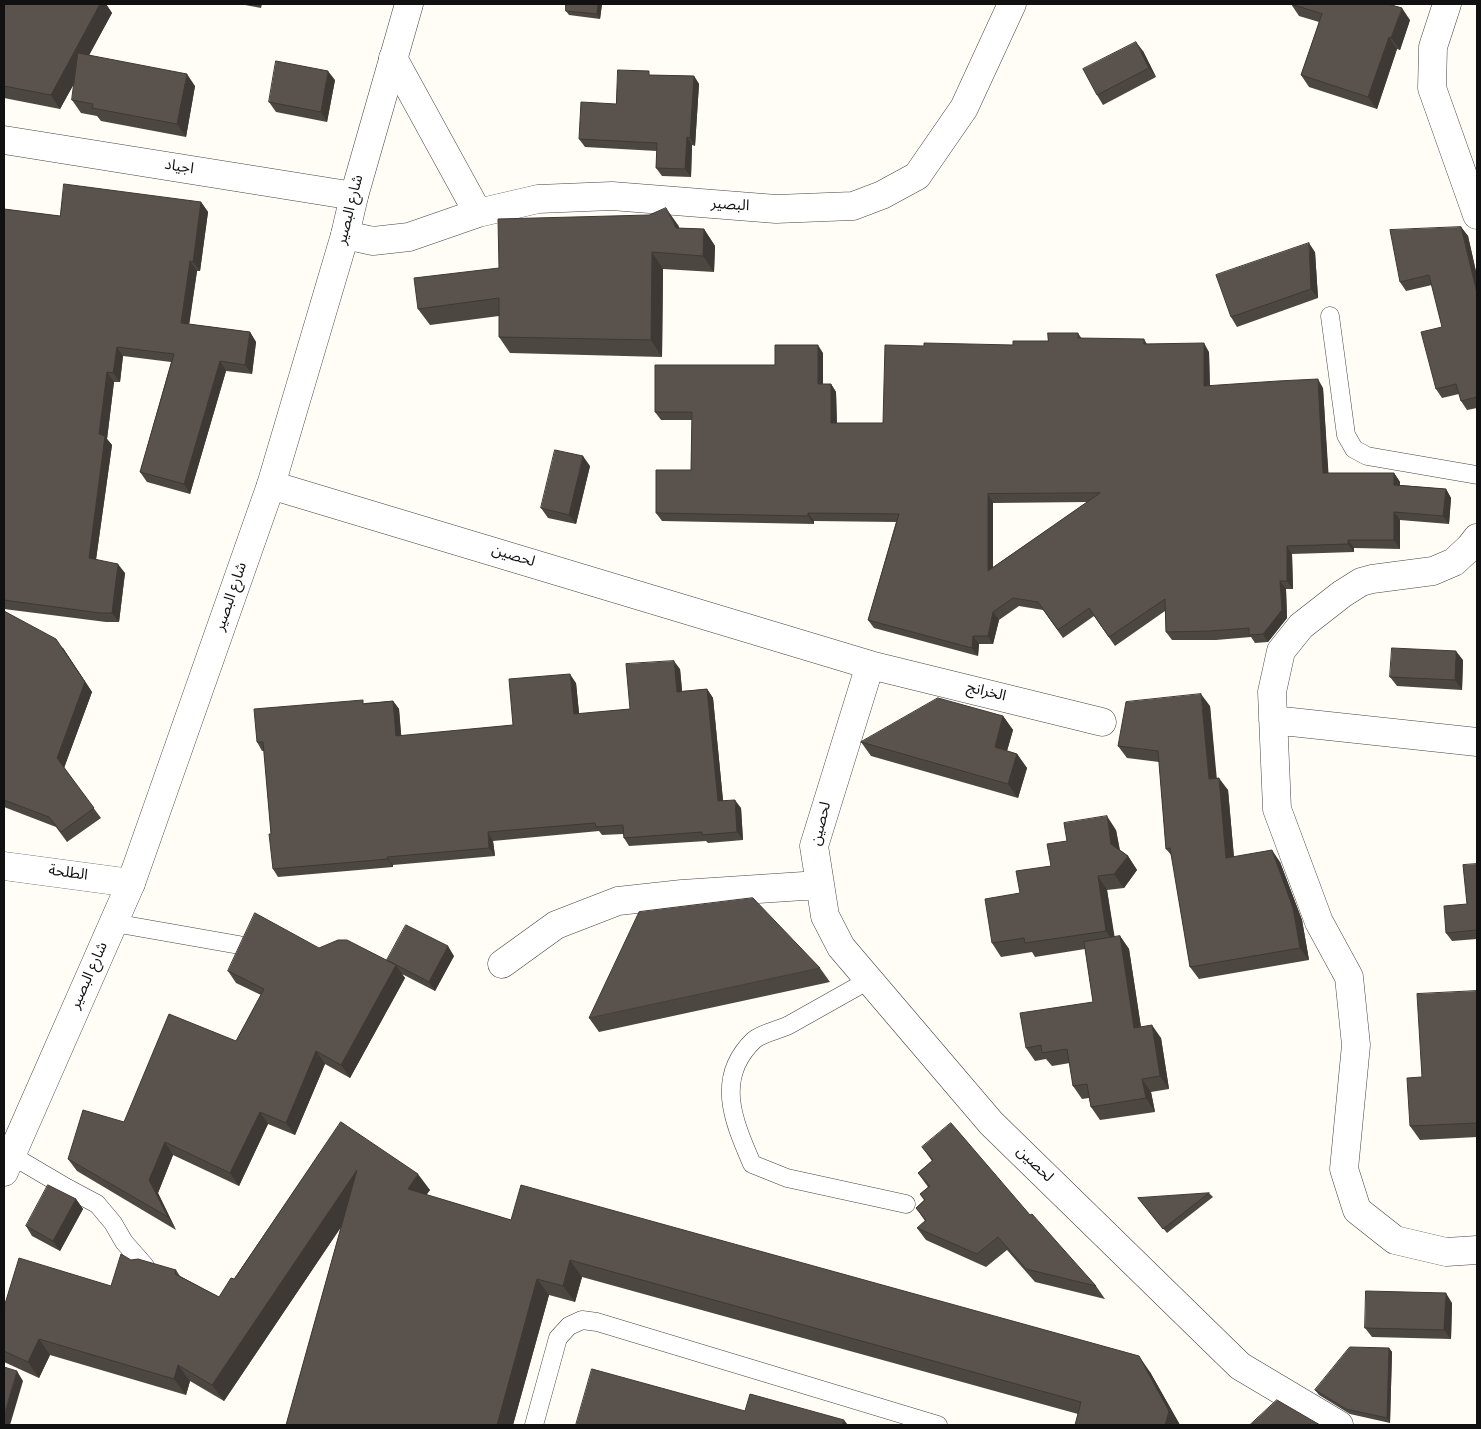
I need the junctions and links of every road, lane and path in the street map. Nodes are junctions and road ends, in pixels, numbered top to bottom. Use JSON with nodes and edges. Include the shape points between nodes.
{"nodes":[{"id":1,"x":409,"y":4,"type":"edge"},
{"id":2,"x":1012,"y":4,"type":"edge"},
{"id":3,"x":1447,"y":4,"type":"edge"},
{"id":4,"x":393,"y":58,"type":"junction"},
{"id":5,"x":4,"y":140,"type":"edge"},
{"id":6,"x":354,"y":196,"type":"junction"},
{"id":7,"x":478,"y":213,"type":"junction"},
{"id":8,"x":1477,"y":215,"type":"edge"},
{"id":9,"x":345,"y":236,"type":"junction"},
{"id":10,"x":1330,"y":316,"type":"dead end"},
{"id":11,"x":1477,"y":475,"type":"edge"},
{"id":12,"x":271,"y":485,"type":"junction"},
{"id":13,"x":1477,"y":538,"type":"edge"},
{"id":14,"x":870,"y":665,"type":"junction"},
{"id":15,"x":1273,"y":720,"type":"junction"},
{"id":16,"x":1102,"y":722,"type":"dead end"},
{"id":17,"x":1477,"y":742,"type":"edge"},
{"id":18,"x":4,"y":866,"type":"edge"},
{"id":19,"x":131,"y":883,"type":"junction"},
{"id":20,"x":819,"y":884,"type":"junction"},
{"id":21,"x":114,"y":923,"type":"junction"},
{"id":22,"x":239,"y":945,"type":"edge"},
{"id":23,"x":502,"y":964,"type":"dead end"},
{"id":24,"x":869,"y":980,"type":"junction"},
{"id":25,"x":8,"y":1163,"type":"edge"},
{"id":26,"x":906,"y":1204,"type":"dead end"},
{"id":27,"x":1477,"y":1250,"type":"edge"},
{"id":28,"x":145,"y":1266,"type":"edge"},
{"id":29,"x":534,"y":1425,"type":"edge"},
{"id":30,"x":938,"y":1425,"type":"edge"},
{"id":31,"x":1339,"y":1425,"type":"edge"}],
"edges":[{"from":1,"to":4,"type":"street","name":"شارع البصير"},
{"from":2,"to":7,"type":"street","name":"البصير","via":[[964,108],[917,176],[882,195],[853,206],[776,209],[612,196],[538,199]]},
{"from":3,"to":8,"type":"street","via":[[1433,47],[1432,88]]},
{"from":4,"to":6,"type":"street","name":"شارع البصير"},
{"from":4,"to":7,"type":"street"},
{"from":5,"to":6,"type":"street","name":"اجياد"},
{"from":6,"to":9,"type":"street","name":"شارع البصير"},
{"from":7,"to":9,"type":"street","name":"البصير","via":[[409,237],[373,241]]},
{"from":9,"to":12,"type":"street","name":"شارع البصير"},
{"from":10,"to":11,"type":"lane","via":[[1346,435],[1354,449],[1367,456]]},
{"from":12,"to":14,"type":"street","name":"لحصين"},
{"from":12,"to":19,"type":"street","name":"شارع البصير"},
{"from":13,"to":15,"type":"street","via":[[1454,562],[1433,572],[1361,582],[1302,626],[1281,651],[1272,692]]},
{"from":14,"to":16,"type":"street","name":"الخرانج"},
{"from":14,"to":20,"type":"street","name":"لحصين","via":[[814,846]]},
{"from":15,"to":17,"type":"street"},
{"from":15,"to":27,"type":"street","via":[[1277,809],[1319,922],[1349,977],[1356,1044],[1344,1169],[1357,1210],[1395,1240],[1446,1252]]},
{"from":18,"to":19,"type":"street","name":"الطلحة"},
{"from":19,"to":21,"type":"street","name":"شارع البصير"},
{"from":20,"to":23,"type":"street","via":[[618,901],[556,925]]},
{"from":20,"to":24,"type":"street","name":"لحصين","via":[[824,916],[841,947]]},
{"from":21,"to":22,"type":"lane"},
{"from":21,"to":25,"type":"street","name":"شارع البصير"},
{"from":24,"to":26,"type":"lane","via":[[787,1026],[756,1039],[741,1056],[733,1075],[730,1099],[737,1128],[752,1164],[787,1178]]},
{"from":24,"to":31,"type":"street","name":"لحصين","via":[[992,1123],[1240,1366]]},
{"from":25,"to":28,"type":"lane","via":[[97,1204]]},
{"from":29,"to":30,"type":"lane","via":[[558,1338],[569,1326],[582,1320],[598,1322]]}]}
